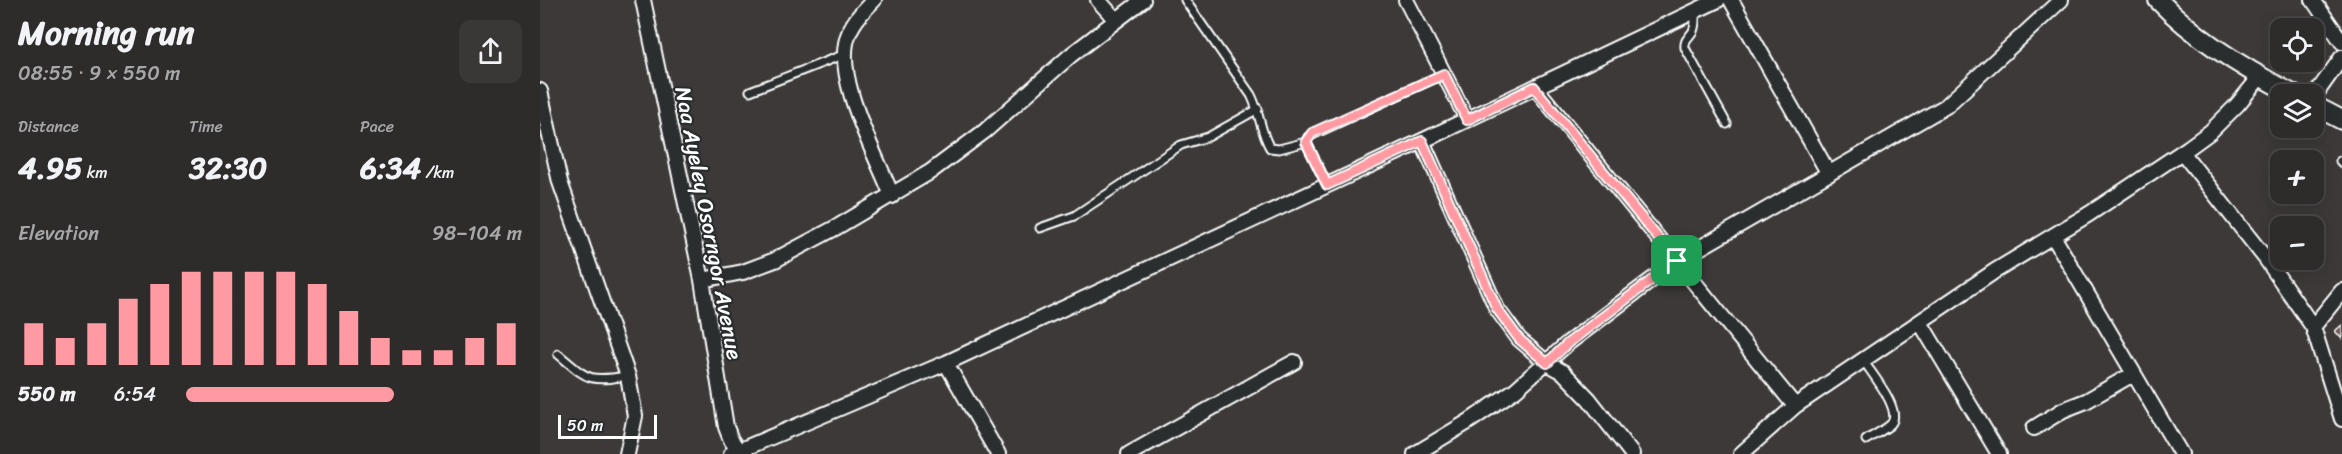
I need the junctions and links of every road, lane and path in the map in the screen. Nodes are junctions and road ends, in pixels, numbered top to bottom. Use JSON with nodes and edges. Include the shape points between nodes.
{"nodes":[{"id":1,"x":643,"y":0,"type":"edge"},
{"id":2,"x":873,"y":0,"type":"edge"},
{"id":3,"x":1098,"y":0,"type":"edge"},
{"id":4,"x":1143,"y":0,"type":"edge"},
{"id":5,"x":1185,"y":0,"type":"edge"},
{"id":6,"x":1406,"y":0,"type":"edge"},
{"id":7,"x":1718,"y":0,"type":"edge"},
{"id":8,"x":1731,"y":0,"type":"edge"},
{"id":9,"x":2061,"y":0,"type":"edge"},
{"id":10,"x":2158,"y":0,"type":"edge"},
{"id":11,"x":2313,"y":0,"type":"edge"},
{"id":12,"x":1695,"y":11,"type":"junction"},
{"id":13,"x":1116,"y":20,"type":"junction"},
{"id":14,"x":2342,"y":42,"type":"edge"},
{"id":15,"x":845,"y":54,"type":"junction"},
{"id":16,"x":2342,"y":57,"type":"edge"},
{"id":17,"x":1444,"y":74,"type":"junction"},
{"id":18,"x":2260,"y":77,"type":"junction"},
{"id":19,"x":2274,"y":84,"type":"edge"},
{"id":20,"x":2323,"y":84,"type":"edge"},
{"id":21,"x":1534,"y":87,"type":"junction"},
{"id":22,"x":540,"y":91,"type":"edge"},
{"id":23,"x":750,"y":91,"type":"dead end"},
{"id":24,"x":1258,"y":109,"type":"junction"},
{"id":25,"x":2324,"y":111,"type":"edge"},
{"id":26,"x":1467,"y":120,"type":"junction"},
{"id":27,"x":2342,"y":120,"type":"edge"},
{"id":28,"x":1727,"y":124,"type":"dead end"},
{"id":29,"x":1422,"y":141,"type":"junction"},
{"id":30,"x":1306,"y":142,"type":"junction"},
{"id":31,"x":2182,"y":152,"type":"junction"},
{"id":32,"x":1829,"y":174,"type":"junction"},
{"id":33,"x":1327,"y":185,"type":"junction"},
{"id":34,"x":892,"y":196,"type":"junction"},
{"id":35,"x":1040,"y":228,"type":"dead end"},
{"id":36,"x":2053,"y":236,"type":"junction"},
{"id":37,"x":1677,"y":261,"type":"junction"},
{"id":38,"x":702,"y":280,"type":"junction"},
{"id":39,"x":2342,"y":291,"type":"edge"},
{"id":40,"x":1920,"y":322,"type":"junction"},
{"id":41,"x":2313,"y":327,"type":"junction"},
{"id":42,"x":558,"y":354,"type":"dead end"},
{"id":43,"x":1863,"y":360,"type":"junction"},
{"id":44,"x":1294,"y":362,"type":"dead end"},
{"id":45,"x":946,"y":363,"type":"junction"},
{"id":46,"x":1547,"y":363,"type":"junction"},
{"id":47,"x":2133,"y":374,"type":"junction"},
{"id":48,"x":628,"y":376,"type":"junction"},
{"id":49,"x":2338,"y":393,"type":"edge"},
{"id":50,"x":1795,"y":406,"type":"junction"},
{"id":51,"x":2342,"y":419,"type":"edge"},
{"id":52,"x":2034,"y":428,"type":"dead end"},
{"id":53,"x":1866,"y":440,"type":"dead end"},
{"id":54,"x":737,"y":453,"type":"edge"},
{"id":55,"x":627,"y":454,"type":"edge"},
{"id":56,"x":998,"y":454,"type":"edge"},
{"id":57,"x":1129,"y":454,"type":"edge"},
{"id":58,"x":1415,"y":454,"type":"edge"},
{"id":59,"x":1632,"y":454,"type":"edge"},
{"id":60,"x":1741,"y":454,"type":"edge"},
{"id":61,"x":2000,"y":454,"type":"edge"},
{"id":62,"x":2181,"y":454,"type":"edge"}],
"edges":[{"from":1,"to":38,"type":"street","name":"Naa Ayeley Osorngor Avenue"},
{"from":2,"to":15,"type":"street","via":[[848,34]]},
{"from":3,"to":13,"type":"street"},
{"from":4,"to":13,"type":"street"},
{"from":5,"to":24,"type":"lane"},
{"from":6,"to":17,"type":"street"},
{"from":7,"to":12,"type":"street"},
{"from":8,"to":32,"type":"street"},
{"from":9,"to":32,"type":"street","via":[[1946,106]]},
{"from":10,"to":18,"type":"street","via":[[2181,23]]},
{"from":11,"to":14,"type":"street"},
{"from":12,"to":21,"type":"street"},
{"from":12,"to":28,"type":"lane","via":[[1696,23],[1685,40],[1685,48]]},
{"from":13,"to":34,"type":"street","via":[[985,130]]},
{"from":15,"to":23,"type":"lane"},
{"from":15,"to":34,"type":"street","via":[[856,113]]},
{"from":16,"to":20,"type":"street"},
{"from":17,"to":26,"type":"street"},
{"from":17,"to":30,"type":"lane","via":[[1312,133]]},
{"from":18,"to":19,"type":"street"},
{"from":18,"to":31,"type":"street","via":[[2210,132]]},
{"from":21,"to":26,"type":"street"},
{"from":21,"to":37,"type":"street"},
{"from":22,"to":48,"type":"street","via":[[561,182]]},
{"from":24,"to":30,"type":"lane","via":[[1270,148]]},
{"from":24,"to":35,"type":"lane","via":[[1208,137],[1181,145],[1074,216]]},
{"from":25,"to":27,"type":"street"},
{"from":26,"to":29,"type":"street"},
{"from":29,"to":33,"type":"street"},
{"from":29,"to":46,"type":"street","via":[[1497,309],[1519,339]]},
{"from":30,"to":33,"type":"lane"},
{"from":31,"to":36,"type":"street"},
{"from":31,"to":41,"type":"street","via":[[2266,258]]},
{"from":32,"to":37,"type":"street"},
{"from":33,"to":45,"type":"street"},
{"from":34,"to":38,"type":"street","via":[[775,260],[743,272]]},
{"from":36,"to":40,"type":"street"},
{"from":36,"to":47,"type":"street"},
{"from":37,"to":46,"type":"street"},
{"from":37,"to":50,"type":"street"},
{"from":38,"to":54,"type":"street","name":"Naa Ayeley Osorngor Avenue","via":[[726,427]]},
{"from":39,"to":41,"type":"street"},
{"from":40,"to":43,"type":"street"},
{"from":40,"to":61,"type":"street"},
{"from":41,"to":49,"type":"street"},
{"from":42,"to":48,"type":"lane","via":[[589,378]]},
{"from":43,"to":50,"type":"street"},
{"from":43,"to":53,"type":"lane","via":[[1894,408],[1890,424]]},
{"from":44,"to":57,"type":"street"},
{"from":45,"to":54,"type":"street"},
{"from":45,"to":56,"type":"street"},
{"from":46,"to":58,"type":"street","via":[[1515,390]]},
{"from":46,"to":59,"type":"street","via":[[1563,372]]},
{"from":47,"to":52,"type":"street"},
{"from":47,"to":62,"type":"street"},
{"from":48,"to":55,"type":"street","via":[[635,416]]},
{"from":49,"to":51,"type":"street"},
{"from":50,"to":60,"type":"street"}]}
